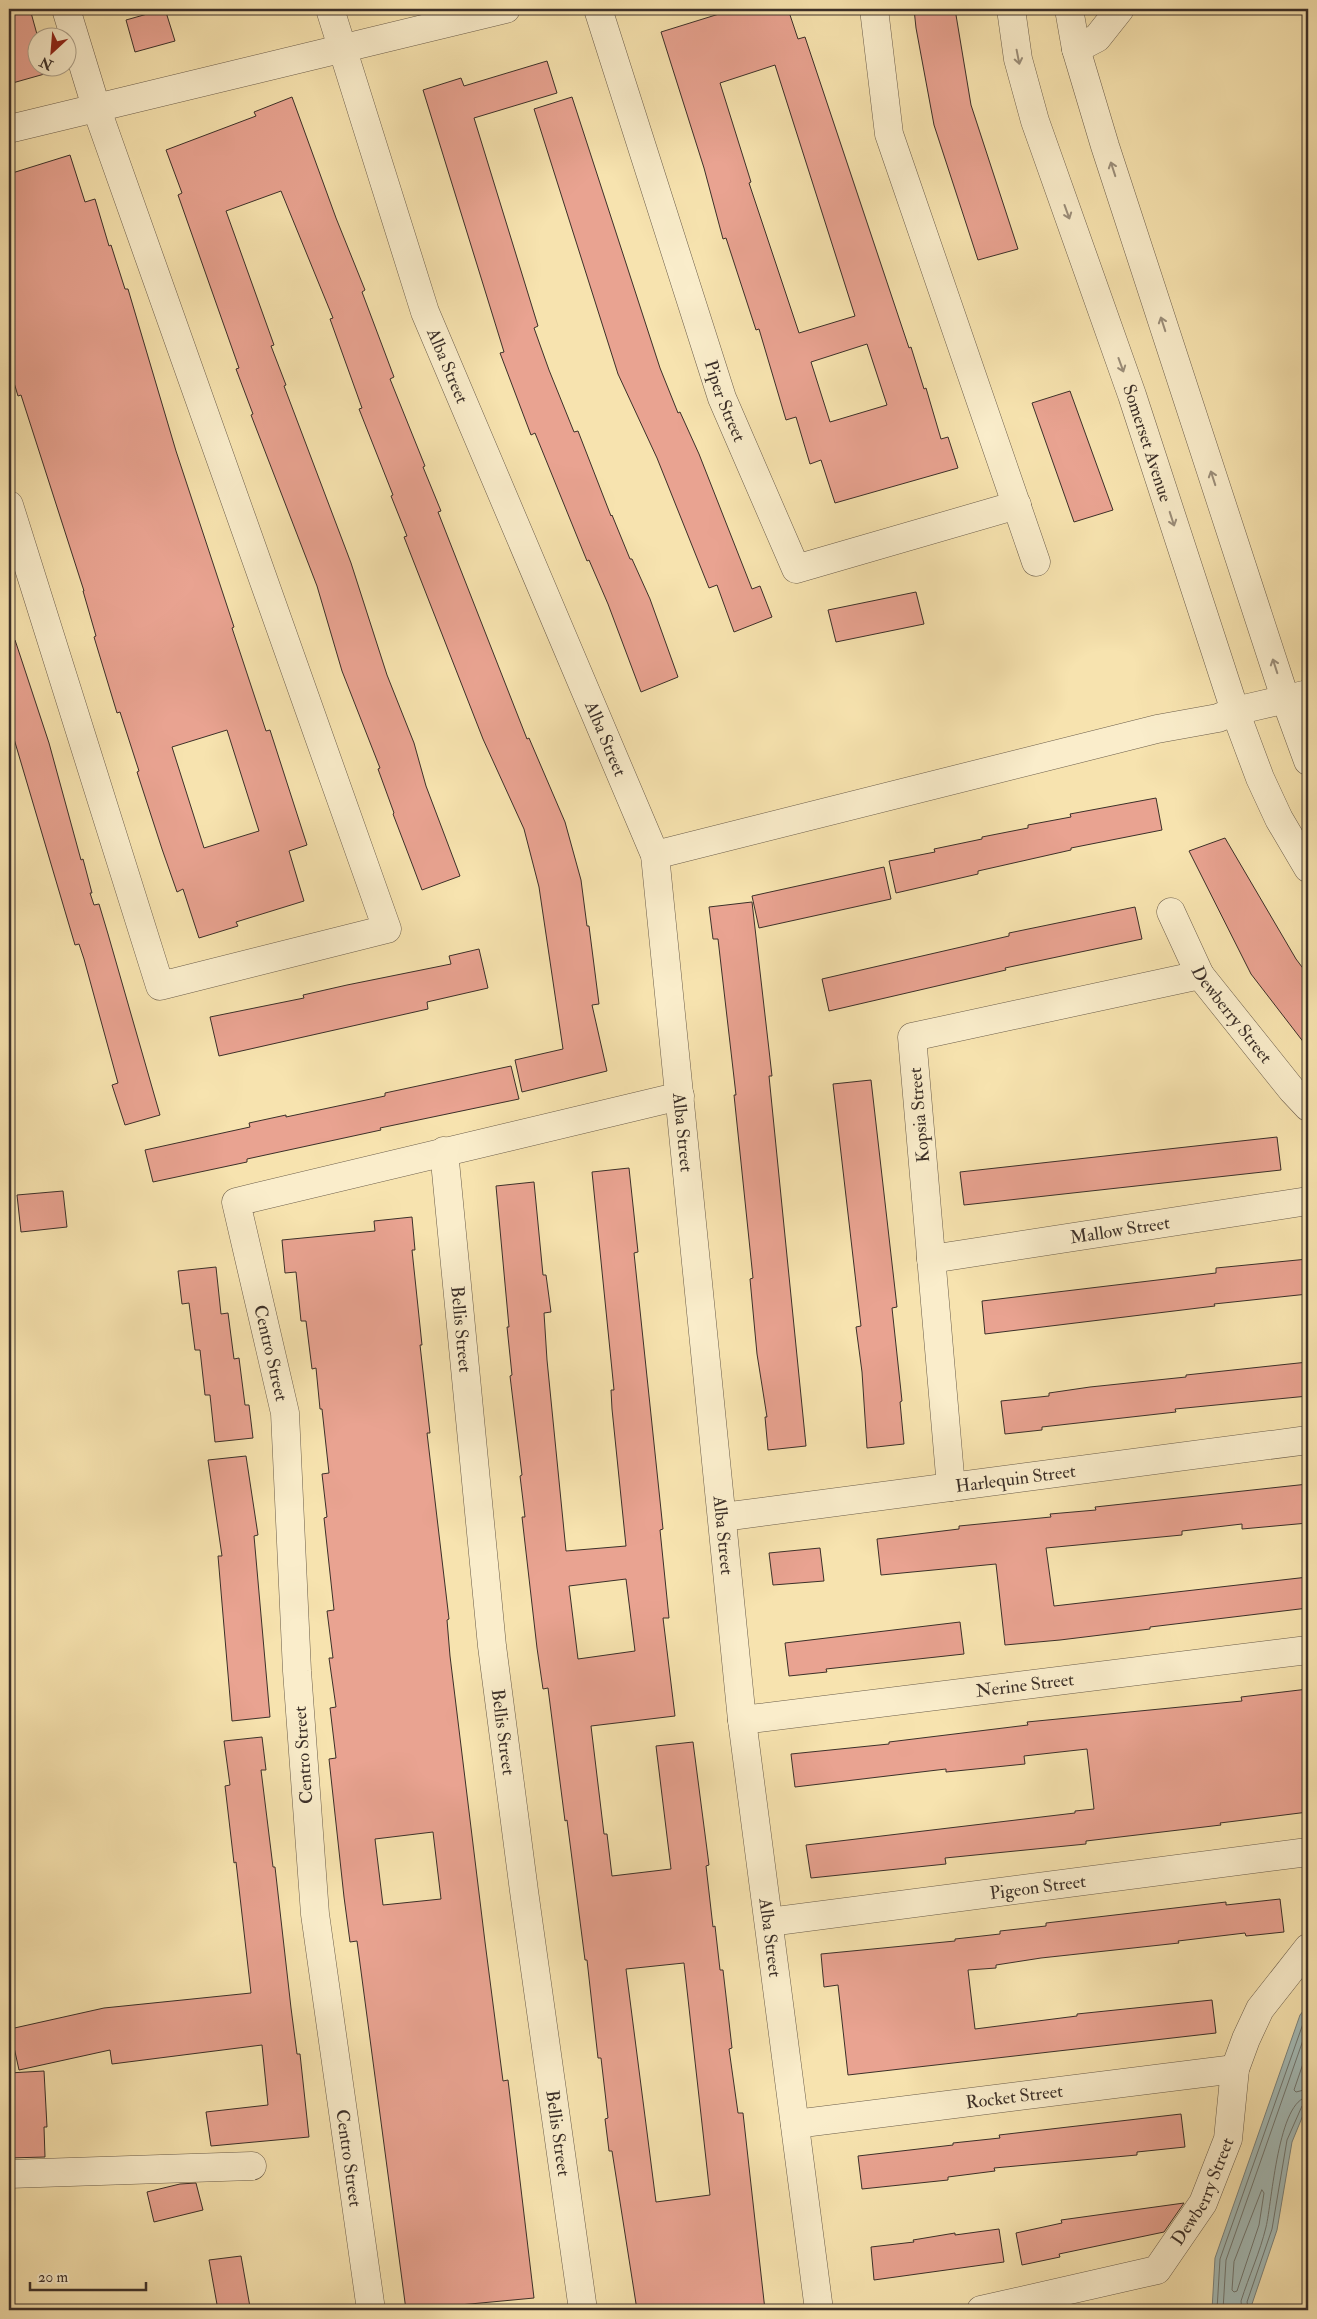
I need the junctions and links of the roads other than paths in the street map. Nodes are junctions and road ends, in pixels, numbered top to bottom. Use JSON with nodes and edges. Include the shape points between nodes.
{"nodes":[{"id":1,"x":66,"y":9,"type":"edge"},
{"id":2,"x":330,"y":9,"type":"edge"},
{"id":3,"x":506,"y":9,"type":"edge"},
{"id":4,"x":598,"y":9,"type":"edge"},
{"id":5,"x":874,"y":9,"type":"edge"},
{"id":6,"x":1011,"y":9,"type":"edge"},
{"id":7,"x":1069,"y":9,"type":"edge"},
{"id":8,"x":1120,"y":9,"type":"edge"},
{"id":9,"x":342,"y":47,"type":"junction"},
{"id":10,"x":1076,"y":48,"type":"junction"},
{"id":11,"x":96,"y":107,"type":"junction"},
{"id":12,"x":9,"y":129,"type":"edge"},
{"id":13,"x":9,"y":505,"type":"edge"},
{"id":14,"x":1017,"y":505,"type":"junction"},
{"id":15,"x":1036,"y":562,"type":"dead end"},
{"id":16,"x":1297,"y":696,"type":"edge"},
{"id":17,"x":1234,"y":711,"type":"junction"},
{"id":18,"x":1308,"y":761,"type":"edge"},
{"id":19,"x":655,"y":855,"type":"junction"},
{"id":20,"x":1308,"y":868,"type":"edge"},
{"id":21,"x":1171,"y":912,"type":"dead end"},
{"id":22,"x":1200,"y":975,"type":"junction"},
{"id":23,"x":680,"y":1096,"type":"junction"},
{"id":24,"x":1308,"y":1106,"type":"edge"},
{"id":25,"x":444,"y":1151,"type":"junction"},
{"id":26,"x":1308,"y":1201,"type":"edge"},
{"id":27,"x":931,"y":1259,"type":"junction"},
{"id":28,"x":1308,"y":1440,"type":"edge"},
{"id":29,"x":951,"y":1487,"type":"junction"},
{"id":30,"x":722,"y":1517,"type":"junction"},
{"id":31,"x":1308,"y":1650,"type":"edge"},
{"id":32,"x":742,"y":1720,"type":"junction"},
{"id":33,"x":1308,"y":1852,"type":"edge"},
{"id":34,"x":769,"y":1922,"type":"junction"},
{"id":35,"x":1308,"y":1948,"type":"edge"},
{"id":36,"x":1235,"y":2069,"type":"junction"},
{"id":37,"x":795,"y":2124,"type":"junction"},
{"id":38,"x":252,"y":2166,"type":"dead end"},
{"id":39,"x":9,"y":2174,"type":"edge"},
{"id":40,"x":371,"y":2310,"type":"edge"},
{"id":41,"x":583,"y":2310,"type":"edge"},
{"id":42,"x":819,"y":2310,"type":"edge"},
{"id":43,"x":981,"y":2310,"type":"edge"}],
"edges":[{"from":1,"to":11,"type":"street"},
{"from":2,"to":9,"type":"street","name":"Alba Street"},
{"from":3,"to":9,"type":"street"},
{"from":4,"to":14,"type":"street","name":"Piper Street","via":[[722,398],[796,569]]},
{"from":5,"to":14,"type":"street","via":[[889,134]]},
{"from":6,"to":17,"type":"street","name":"Somerset Avenue","one_way":true,"via":[[1018,59],[1035,120],[1132,395]]},
{"from":7,"to":10,"type":"street"},
{"from":8,"to":10,"type":"street","via":[[1096,38]]},
{"from":9,"to":11,"type":"street"},
{"from":9,"to":19,"type":"street","name":"Alba Street","via":[[425,312]]},
{"from":16,"to":10,"type":"street","one_way":true,"via":[[1114,174]]},
{"from":11,"to":12,"type":"street"},
{"from":11,"to":13,"type":"street","via":[[387,929],[160,986]]},
{"from":14,"to":15,"type":"street"},
{"from":16,"to":17,"type":"street"},
{"from":16,"to":18,"type":"street"},
{"from":17,"to":19,"type":"street","via":[[1218,718],[1157,729]]},
{"from":17,"to":20,"type":"street","name":"Somerset Avenue","via":[[1271,803]]},
{"from":19,"to":23,"type":"street","name":"Alba Street"},
{"from":21,"to":22,"type":"street","name":"Dewberry Street"},
{"from":22,"to":24,"type":"street","name":"Dewberry Street"},
{"from":22,"to":27,"type":"street","name":"Kopsia Street","via":[[912,1037]]},
{"from":23,"to":25,"type":"street"},
{"from":23,"to":30,"type":"street","name":"Alba Street"},
{"from":25,"to":40,"type":"street","name":"Centro Street","via":[[236,1202],[285,1413],[296,1671],[315,1914]]},
{"from":25,"to":41,"type":"street","name":"Bellis Street","via":[[492,1646]]},
{"from":26,"to":27,"type":"street","name":"Mallow Street"},
{"from":27,"to":29,"type":"street","name":"Kopsia Street"},
{"from":28,"to":29,"type":"street","name":"Harlequin Street"},
{"from":29,"to":30,"type":"street","name":"Harlequin Street"},
{"from":30,"to":32,"type":"street","name":"Alba Street"},
{"from":31,"to":32,"type":"street","name":"Nerine Street"},
{"from":32,"to":34,"type":"street","name":"Alba Street"},
{"from":33,"to":34,"type":"street","name":"Pigeon Street"},
{"from":34,"to":37,"type":"street","name":"Alba Street"},
{"from":35,"to":36,"type":"street","name":"Dewberry Street","via":[[1260,2009]]},
{"from":36,"to":37,"type":"street","name":"Rocket Street"},
{"from":36,"to":43,"type":"street","name":"Dewberry Street","via":[[1228,2139],[1203,2203],[1157,2270]]},
{"from":37,"to":42,"type":"street","name":"Alba Street"},
{"from":38,"to":39,"type":"street"}]}
